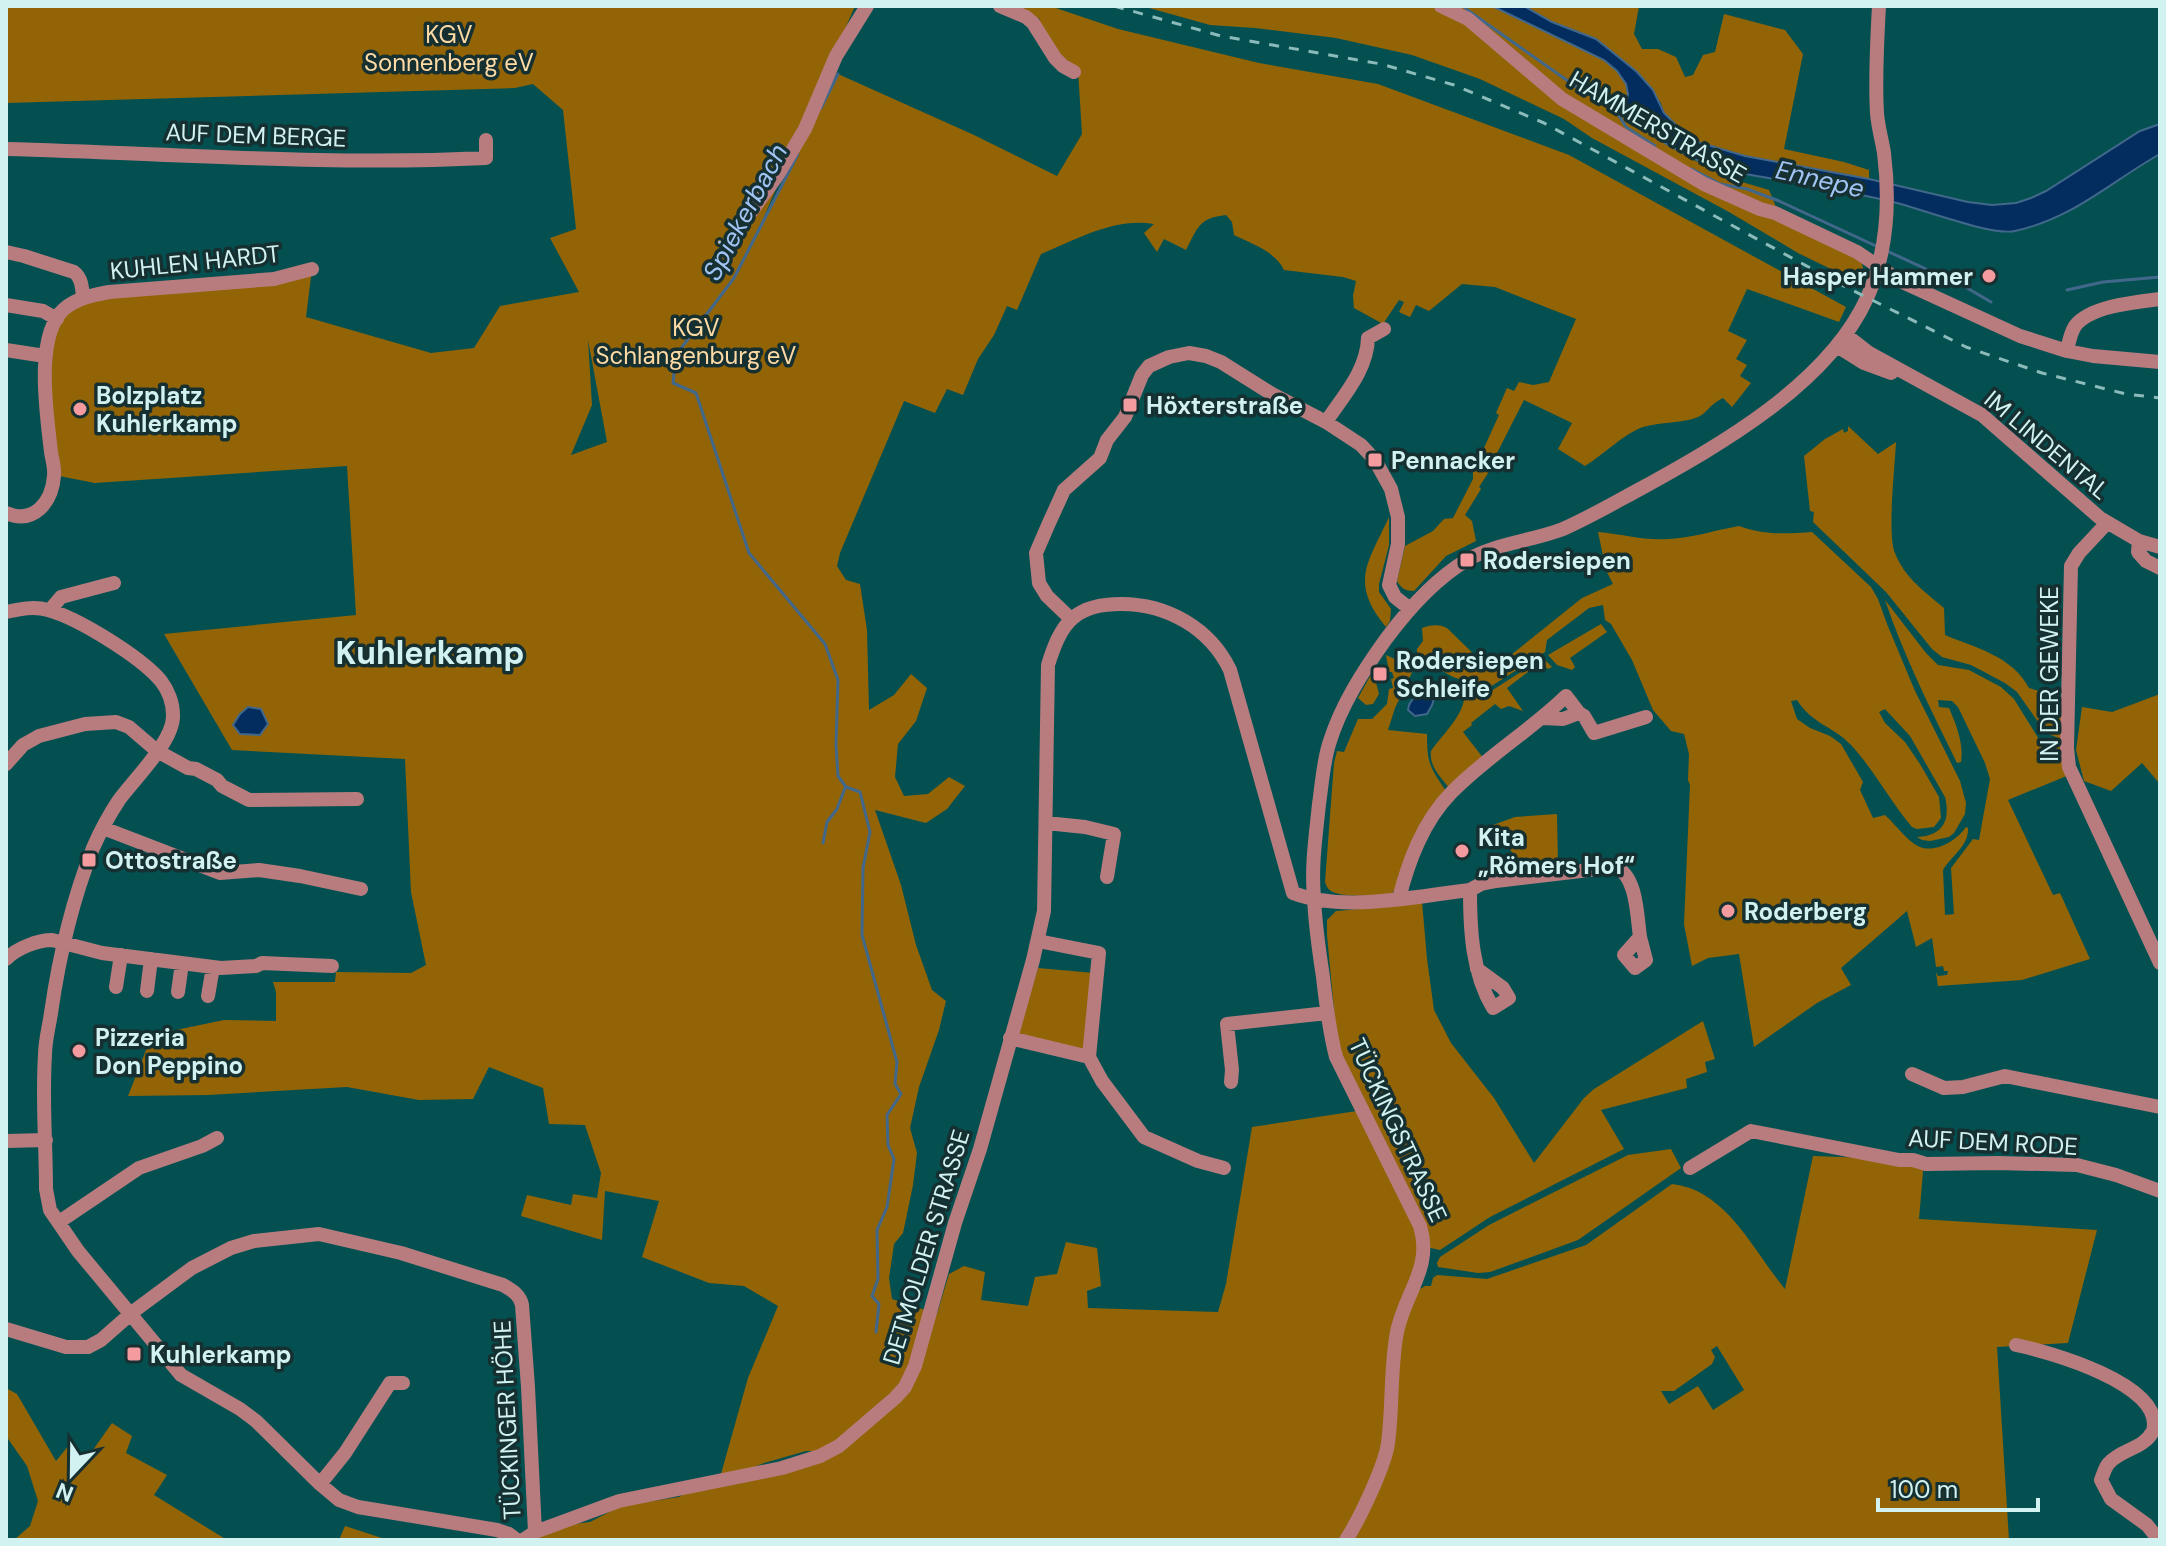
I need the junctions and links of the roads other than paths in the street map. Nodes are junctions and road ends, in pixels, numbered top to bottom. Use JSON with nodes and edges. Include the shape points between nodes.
{"nodes":[{"id":1,"x":867,"y":6,"type":"edge"},
{"id":2,"x":1000,"y":6,"type":"edge"},
{"id":3,"x":1441,"y":6,"type":"edge"},
{"id":4,"x":1879,"y":6,"type":"edge"},
{"id":5,"x":1074,"y":72,"type":"dead end"},
{"id":6,"x":486,"y":140,"type":"dead end"},
{"id":7,"x":6,"y":149,"type":"edge"},
{"id":8,"x":751,"y":212,"type":"dead end"},
{"id":9,"x":6,"y":252,"type":"edge"},
{"id":10,"x":1879,"y":262,"type":"junction"},
{"id":11,"x":312,"y":269,"type":"dead end"},
{"id":12,"x":83,"y":297,"type":"junction"},
{"id":13,"x":2160,"y":299,"type":"edge"},
{"id":14,"x":6,"y":305,"type":"edge"},
{"id":15,"x":57,"y":319,"type":"junction"},
{"id":16,"x":1384,"y":329,"type":"dead end"},
{"id":17,"x":1841,"y":340,"type":"junction"},
{"id":18,"x":6,"y":350,"type":"edge"},
{"id":19,"x":2067,"y":351,"type":"junction"},
{"id":20,"x":45,"y":356,"type":"junction"},
{"id":21,"x":2160,"y":362,"type":"edge"},
{"id":22,"x":1326,"y":422,"type":"junction"},
{"id":23,"x":6,"y":513,"type":"edge"},
{"id":24,"x":2107,"y":523,"type":"junction"},
{"id":25,"x":2139,"y":541,"type":"junction"},
{"id":26,"x":2160,"y":547,"type":"edge"},
{"id":27,"x":2160,"y":568,"type":"edge"},
{"id":28,"x":114,"y":583,"type":"dead end"},
{"id":29,"x":1410,"y":609,"type":"junction"},
{"id":30,"x":50,"y":610,"type":"junction"},
{"id":31,"x":6,"y":612,"type":"edge"},
{"id":32,"x":1071,"y":619,"type":"junction"},
{"id":33,"x":1646,"y":717,"type":"dead end"},
{"id":34,"x":157,"y":751,"type":"junction"},
{"id":35,"x":6,"y":764,"type":"edge"},
{"id":36,"x":357,"y":799,"type":"dead end"},
{"id":37,"x":1046,"y":823,"type":"junction"},
{"id":38,"x":103,"y":828,"type":"junction"},
{"id":39,"x":1107,"y":877,"type":"dead end"},
{"id":40,"x":361,"y":889,"type":"dead end"},
{"id":41,"x":1470,"y":890,"type":"junction"},
{"id":42,"x":1399,"y":898,"type":"junction"},
{"id":43,"x":1314,"y":899,"type":"junction"},
{"id":44,"x":1640,"y":937,"type":"dead end"},
{"id":45,"x":1038,"y":941,"type":"junction"},
{"id":46,"x":64,"y":943,"type":"junction"},
{"id":47,"x":121,"y":955,"type":"junction"},
{"id":48,"x":6,"y":959,"type":"edge"},
{"id":49,"x":151,"y":959,"type":"junction"},
{"id":50,"x":182,"y":963,"type":"junction"},
{"id":51,"x":2160,"y":963,"type":"edge"},
{"id":52,"x":332,"y":966,"type":"dead end"},
{"id":53,"x":213,"y":967,"type":"junction"},
{"id":54,"x":1477,"y":969,"type":"dead end"},
{"id":55,"x":116,"y":987,"type":"dead end"},
{"id":56,"x":147,"y":991,"type":"dead end"},
{"id":57,"x":178,"y":992,"type":"dead end"},
{"id":58,"x":208,"y":996,"type":"dead end"},
{"id":59,"x":1327,"y":1013,"type":"junction"},
{"id":60,"x":1010,"y":1038,"type":"junction"},
{"id":61,"x":1089,"y":1057,"type":"junction"},
{"id":62,"x":1912,"y":1074,"type":"dead end"},
{"id":63,"x":1231,"y":1082,"type":"dead end"},
{"id":64,"x":2160,"y":1107,"type":"edge"},
{"id":65,"x":217,"y":1138,"type":"dead end"},
{"id":66,"x":46,"y":1140,"type":"junction"},
{"id":67,"x":6,"y":1141,"type":"edge"},
{"id":68,"x":1224,"y":1168,"type":"dead end"},
{"id":69,"x":1690,"y":1168,"type":"dead end"},
{"id":70,"x":2160,"y":1191,"type":"edge"},
{"id":71,"x":59,"y":1222,"type":"junction"},
{"id":72,"x":131,"y":1315,"type":"junction"},
{"id":73,"x":6,"y":1329,"type":"edge"},
{"id":74,"x":2016,"y":1345,"type":"dead end"},
{"id":75,"x":403,"y":1383,"type":"dead end"},
{"id":76,"x":2158,"y":1420,"type":"edge"},
{"id":77,"x":320,"y":1484,"type":"junction"},
{"id":78,"x":525,"y":1537,"type":"edge"},
{"id":79,"x":1346,"y":1540,"type":"edge"},
{"id":80,"x":2159,"y":1540,"type":"edge"}],
"edges":[{"from":1,"to":8,"type":"street","via":[[836,56],[805,129]]},
{"from":2,"to":5,"type":"street","via":[[1033,23],[1055,58]]},
{"from":3,"to":10,"type":"street","name":"HAMMERSTRASSE","via":[[1468,19],[1544,86],[1621,136],[1704,184]]},
{"from":4,"to":10,"type":"street","name":"TÜCKINGSTRASSE","via":[[1877,102],[1885,171]]},
{"from":6,"to":7,"type":"street","name":"AUF DEM BERGE","via":[[486,158],[442,160]]},
{"from":9,"to":12,"type":"street","name":"KUHLEN HARDT","via":[[74,272]]},
{"from":10,"to":17,"type":"street","name":"TÜCKINGSTRASSE","via":[[1862,307]]},
{"from":10,"to":19,"type":"street","name":"HAMMERSTRASSE","via":[[1900,281],[2020,336]]},
{"from":11,"to":12,"type":"street","name":"KUHLEN HARDT","via":[[274,279]]},
{"from":12,"to":15,"type":"street","name":"KUHLEN HARDT"},
{"from":13,"to":19,"type":"street","via":[[2091,314],[2073,329]]},
{"from":14,"to":15,"type":"street","via":[[43,311]]},
{"from":15,"to":20,"type":"street"},
{"from":16,"to":22,"type":"street","via":[[1368,338],[1362,369]]},
{"from":17,"to":24,"type":"street","name":"IM LINDENTAL","via":[[1864,363],[1926,385],[1982,415]]},
{"from":17,"to":29,"type":"street","name":"TÜCKINGSTRASSE","via":[[1779,399],[1694,460],[1564,528],[1467,560]]},
{"from":18,"to":20,"type":"street"},
{"from":19,"to":21,"type":"street","name":"HAMMERSTRASSE"},
{"from":20,"to":23,"type":"street","via":[[54,475],[49,500],[25,516]]},
{"from":22,"to":29,"type":"street","via":[[1361,445],[1391,489],[1398,544],[1389,585]]},
{"from":22,"to":32,"type":"street","via":[[1206,356],[1189,353],[1149,366],[1100,458],[1064,490],[1036,553],[1042,590]]},
{"from":24,"to":25,"type":"street","name":"IM LINDENTAL"},
{"from":24,"to":51,"type":"street","name":"IN DER GEWEKE","via":[[2071,566],[2069,767]]},
{"from":25,"to":26,"type":"street","name":"IM LINDENTAL"},
{"from":25,"to":27,"type":"street","name":"IM LINDENTAL","via":[[2138,552]]},
{"from":28,"to":30,"type":"street","via":[[61,597]]},
{"from":29,"to":43,"type":"street","name":"TÜCKINGSTRASSE","via":[[1359,678],[1329,744]]},
{"from":30,"to":31,"type":"street"},
{"from":30,"to":34,"type":"street","via":[[127,652],[159,679],[172,703],[173,718]]},
{"from":32,"to":37,"type":"street","name":"DETMOLDER STRASSE","via":[[1048,665]]},
{"from":32,"to":43,"type":"street","via":[[1109,604],[1158,608],[1182,619],[1223,655],[1293,893]]},
{"from":33,"to":42,"type":"street","via":[[1594,733],[1579,713],[1543,718],[1450,794],[1418,841]]},
{"from":34,"to":35,"type":"street","via":[[122,723],[96,722],[39,736]]},
{"from":34,"to":36,"type":"street","via":[[249,800]]},
{"from":34,"to":38,"type":"street"},
{"from":37,"to":39,"type":"street","via":[[1114,834]]},
{"from":37,"to":45,"type":"street","name":"DETMOLDER STRASSE"},
{"from":38,"to":40,"type":"street","via":[[220,873],[259,870]]},
{"from":38,"to":46,"type":"street"},
{"from":41,"to":42,"type":"street"},
{"from":41,"to":44,"type":"street","via":[[1496,881],[1615,867],[1629,878]]},
{"from":41,"to":54,"type":"street"},
{"from":42,"to":43,"type":"street"},
{"from":43,"to":59,"type":"street","name":"TÜCKINGSTRASSE"},
{"from":45,"to":60,"type":"street","name":"DETMOLDER STRASSE"},
{"from":45,"to":61,"type":"street","via":[[1099,953]]},
{"from":46,"to":47,"type":"street"},
{"from":46,"to":48,"type":"street","via":[[44,940]]},
{"from":46,"to":66,"type":"street","via":[[45,1054]]},
{"from":47,"to":49,"type":"street"},
{"from":47,"to":55,"type":"street"},
{"from":49,"to":50,"type":"street"},
{"from":49,"to":56,"type":"street"},
{"from":50,"to":53,"type":"street"},
{"from":50,"to":57,"type":"street"},
{"from":52,"to":53,"type":"street"},
{"from":53,"to":58,"type":"street"},
{"from":59,"to":63,"type":"street","via":[[1227,1024]]},
{"from":59,"to":79,"type":"street","name":"TÜCKINGSTRASSE","via":[[1336,1057],[1426,1247],[1398,1329],[1388,1447]]},
{"from":60,"to":61,"type":"street"},
{"from":60,"to":78,"type":"street","name":"DETMOLDER STRASSE","via":[[915,1366],[895,1398],[820,1456],[619,1501]]},
{"from":61,"to":68,"type":"street","via":[[1144,1137]]},
{"from":62,"to":64,"type":"street","via":[[1944,1088],[2005,1076]]},
{"from":65,"to":71,"type":"street","via":[[139,1168]]},
{"from":66,"to":67,"type":"street"},
{"from":66,"to":71,"type":"street","via":[[46,1189]]},
{"from":69,"to":70,"type":"street","name":"AUF DEM RODE","via":[[1751,1131],[1926,1164],[2077,1165]]},
{"from":71,"to":72,"type":"street"},
{"from":72,"to":73,"type":"street","name":"TÜCKINGER HÖHE","via":[[82,1348]]},
{"from":72,"to":77,"type":"street","via":[[181,1375],[256,1421]]},
{"from":72,"to":78,"type":"street","name":"TÜCKINGER HÖHE","via":[[192,1268],[231,1248],[319,1234],[503,1285],[522,1305],[529,1402]]},
{"from":74,"to":76,"type":"street","via":[[2048,1351],[2110,1375],[2149,1400]]},
{"from":75,"to":77,"type":"street","via":[[390,1383]]},
{"from":76,"to":80,"type":"street","via":[[2146,1441],[2107,1464],[2101,1480],[2111,1499]]},
{"from":77,"to":78,"type":"street","via":[[349,1505]]}]}
